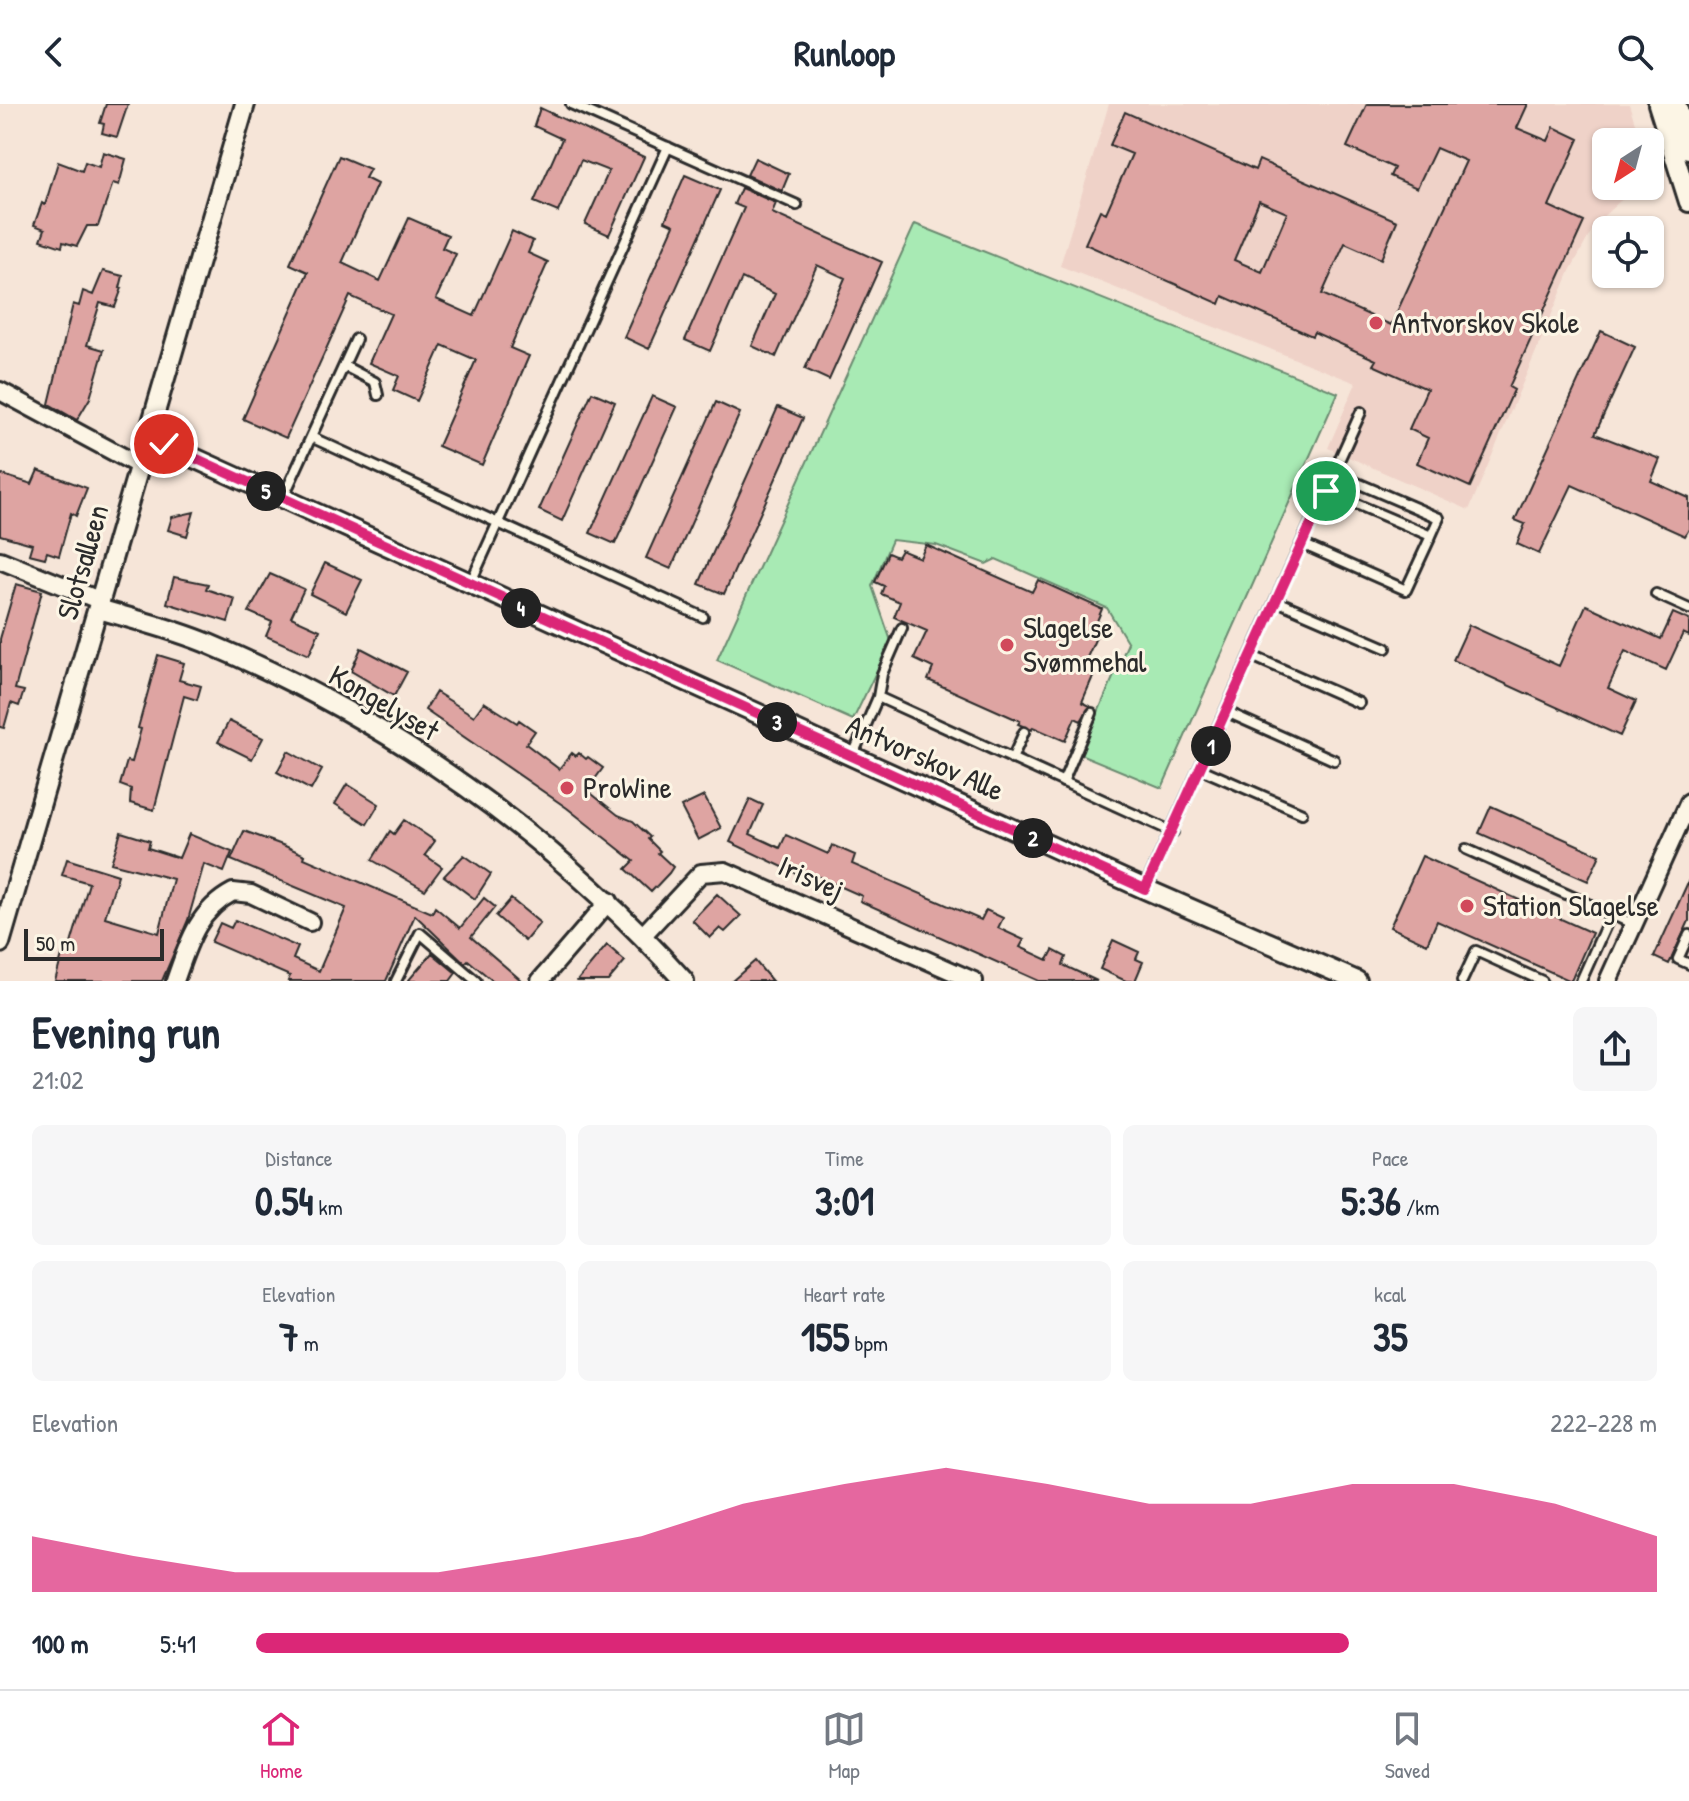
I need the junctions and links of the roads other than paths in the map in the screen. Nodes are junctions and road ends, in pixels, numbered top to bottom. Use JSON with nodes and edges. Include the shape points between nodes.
{"nodes":[{"id":1,"x":245,"y":104,"type":"edge"},
{"id":2,"x":571,"y":104,"type":"edge"},
{"id":3,"x":1658,"y":104,"type":"edge"},
{"id":4,"x":1674,"y":104,"type":"edge"},
{"id":5,"x":668,"y":147,"type":"junction"},
{"id":6,"x":1689,"y":147,"type":"edge"},
{"id":7,"x":1689,"y":202,"type":"edge"},
{"id":8,"x":797,"y":205,"type":"dead end"},
{"id":9,"x":356,"y":339,"type":"dead end"},
{"id":10,"x":344,"y":366,"type":"junction"},
{"id":11,"x":0,"y":391,"type":"edge"},
{"id":12,"x":378,"y":395,"type":"dead end"},
{"id":13,"x":1361,"y":412,"type":"dead end"},
{"id":14,"x":311,"y":437,"type":"junction"},
{"id":15,"x":150,"y":438,"type":"junction"},
{"id":16,"x":140,"y":466,"type":"junction"},
{"id":17,"x":1334,"y":473,"type":"junction"},
{"id":18,"x":1326,"y":491,"type":"junction"},
{"id":19,"x":283,"y":499,"type":"junction"},
{"id":20,"x":498,"y":523,"type":"junction"},
{"id":21,"x":1431,"y":536,"type":"junction"},
{"id":22,"x":1302,"y":544,"type":"junction"},
{"id":23,"x":0,"y":560,"type":"edge"},
{"id":24,"x":469,"y":584,"type":"junction"},
{"id":25,"x":1656,"y":594,"type":"dead end"},
{"id":26,"x":1277,"y":601,"type":"junction"},
{"id":27,"x":100,"y":605,"type":"junction"},
{"id":28,"x":1689,"y":609,"type":"edge"},
{"id":29,"x":703,"y":617,"type":"dead end"},
{"id":30,"x":902,"y":628,"type":"dead end"},
{"id":31,"x":1386,"y":648,"type":"dead end"},
{"id":32,"x":1252,"y":656,"type":"junction"},
{"id":33,"x":878,"y":697,"type":"junction"},
{"id":34,"x":1359,"y":703,"type":"dead end"},
{"id":35,"x":1227,"y":712,"type":"junction"},
{"id":36,"x":1092,"y":713,"type":"dead end"},
{"id":37,"x":1024,"y":732,"type":"dead end"},
{"id":38,"x":853,"y":756,"type":"junction"},
{"id":39,"x":1012,"y":759,"type":"junction"},
{"id":40,"x":1334,"y":760,"type":"dead end"},
{"id":41,"x":1201,"y":769,"type":"junction"},
{"id":42,"x":1063,"y":782,"type":"junction"},
{"id":43,"x":1689,"y":802,"type":"edge"},
{"id":44,"x":1302,"y":813,"type":"dead end"},
{"id":45,"x":1173,"y":832,"type":"junction"},
{"id":46,"x":1466,"y":849,"type":"dead end"},
{"id":47,"x":1145,"y":889,"type":"junction"},
{"id":48,"x":609,"y":901,"type":"junction"},
{"id":49,"x":1611,"y":914,"type":"junction"},
{"id":50,"x":310,"y":922,"type":"dead end"},
{"id":51,"x":1634,"y":924,"type":"junction"},
{"id":52,"x":643,"y":935,"type":"junction"},
{"id":53,"x":1689,"y":935,"type":"edge"},
{"id":54,"x":0,"y":943,"type":"edge"},
{"id":55,"x":1689,"y":964,"type":"edge"},
{"id":56,"x":175,"y":981,"type":"edge"},
{"id":57,"x":396,"y":981,"type":"edge"},
{"id":58,"x":476,"y":981,"type":"edge"},
{"id":59,"x":540,"y":981,"type":"edge"},
{"id":60,"x":684,"y":981,"type":"edge"},
{"id":61,"x":974,"y":981,"type":"edge"},
{"id":62,"x":1357,"y":981,"type":"edge"},
{"id":63,"x":1462,"y":981,"type":"edge"},
{"id":64,"x":1542,"y":981,"type":"edge"},
{"id":65,"x":1581,"y":981,"type":"edge"},
{"id":66,"x":1608,"y":981,"type":"edge"}],
"edges":[{"from":1,"to":15,"type":"street","name":"Slotsalleen"},
{"from":2,"to":5,"type":"lane"},
{"from":3,"to":7,"type":"street"},
{"from":4,"to":6,"type":"main road"},
{"from":5,"to":8,"type":"lane"},
{"from":5,"to":20,"type":"lane"},
{"from":9,"to":10,"type":"lane"},
{"from":10,"to":12,"type":"lane","via":[[375,382]]},
{"from":10,"to":14,"type":"lane"},
{"from":11,"to":16,"type":"street"},
{"from":13,"to":17,"type":"lane"},
{"from":14,"to":19,"type":"lane"},
{"from":14,"to":20,"type":"lane"},
{"from":15,"to":16,"type":"street","name":"Slotsalleen"},
{"from":15,"to":19,"type":"street","name":"Antvorskov Alle"},
{"from":16,"to":27,"type":"street","name":"Slotsalleen"},
{"from":17,"to":18,"type":"lane"},
{"from":17,"to":21,"type":"lane","via":[[1439,518]]},
{"from":18,"to":21,"type":"lane"},
{"from":18,"to":22,"type":"lane"},
{"from":19,"to":24,"type":"street","name":"Antvorskov Alle"},
{"from":20,"to":24,"type":"lane"},
{"from":20,"to":29,"type":"lane"},
{"from":21,"to":22,"type":"lane","via":[[1406,590]]},
{"from":22,"to":26,"type":"lane"},
{"from":23,"to":27,"type":"street"},
{"from":24,"to":38,"type":"street","name":"Antvorskov Alle"},
{"from":25,"to":28,"type":"lane"},
{"from":26,"to":31,"type":"lane"},
{"from":26,"to":32,"type":"lane"},
{"from":27,"to":48,"type":"street","name":"Kongelyset","via":[[206,643],[373,726],[461,782]]},
{"from":27,"to":54,"type":"street","name":"Slotsalleen"},
{"from":30,"to":33,"type":"lane"},
{"from":32,"to":34,"type":"lane"},
{"from":32,"to":35,"type":"lane"},
{"from":33,"to":38,"type":"lane"},
{"from":33,"to":39,"type":"lane"},
{"from":35,"to":40,"type":"lane"},
{"from":35,"to":41,"type":"lane"},
{"from":36,"to":42,"type":"lane"},
{"from":37,"to":39,"type":"lane"},
{"from":38,"to":47,"type":"street","name":"Antvorskov Alle"},
{"from":39,"to":42,"type":"lane"},
{"from":41,"to":44,"type":"lane"},
{"from":41,"to":45,"type":"lane"},
{"from":42,"to":45,"type":"lane"},
{"from":43,"to":51,"type":"street"},
{"from":45,"to":47,"type":"lane"},
{"from":46,"to":49,"type":"lane"},
{"from":47,"to":62,"type":"street","name":"Antvorskov Alle"},
{"from":48,"to":52,"type":"street","name":"Kongelyset"},
{"from":48,"to":59,"type":"street"},
{"from":49,"to":51,"type":"lane"},
{"from":49,"to":65,"type":"lane"},
{"from":50,"to":56,"type":"street","via":[[251,894],[233,892],[220,899],[191,933]]},
{"from":51,"to":66,"type":"street"},
{"from":52,"to":60,"type":"street","name":"Kongelyset"},
{"from":52,"to":61,"type":"street","name":"Irisvej","via":[[701,873],[725,871]]},
{"from":53,"to":55,"type":"lane","via":[[1678,959]]},
{"from":57,"to":58,"type":"lane","via":[[420,933]]},
{"from":63,"to":64,"type":"lane","via":[[1476,951]]}]}
